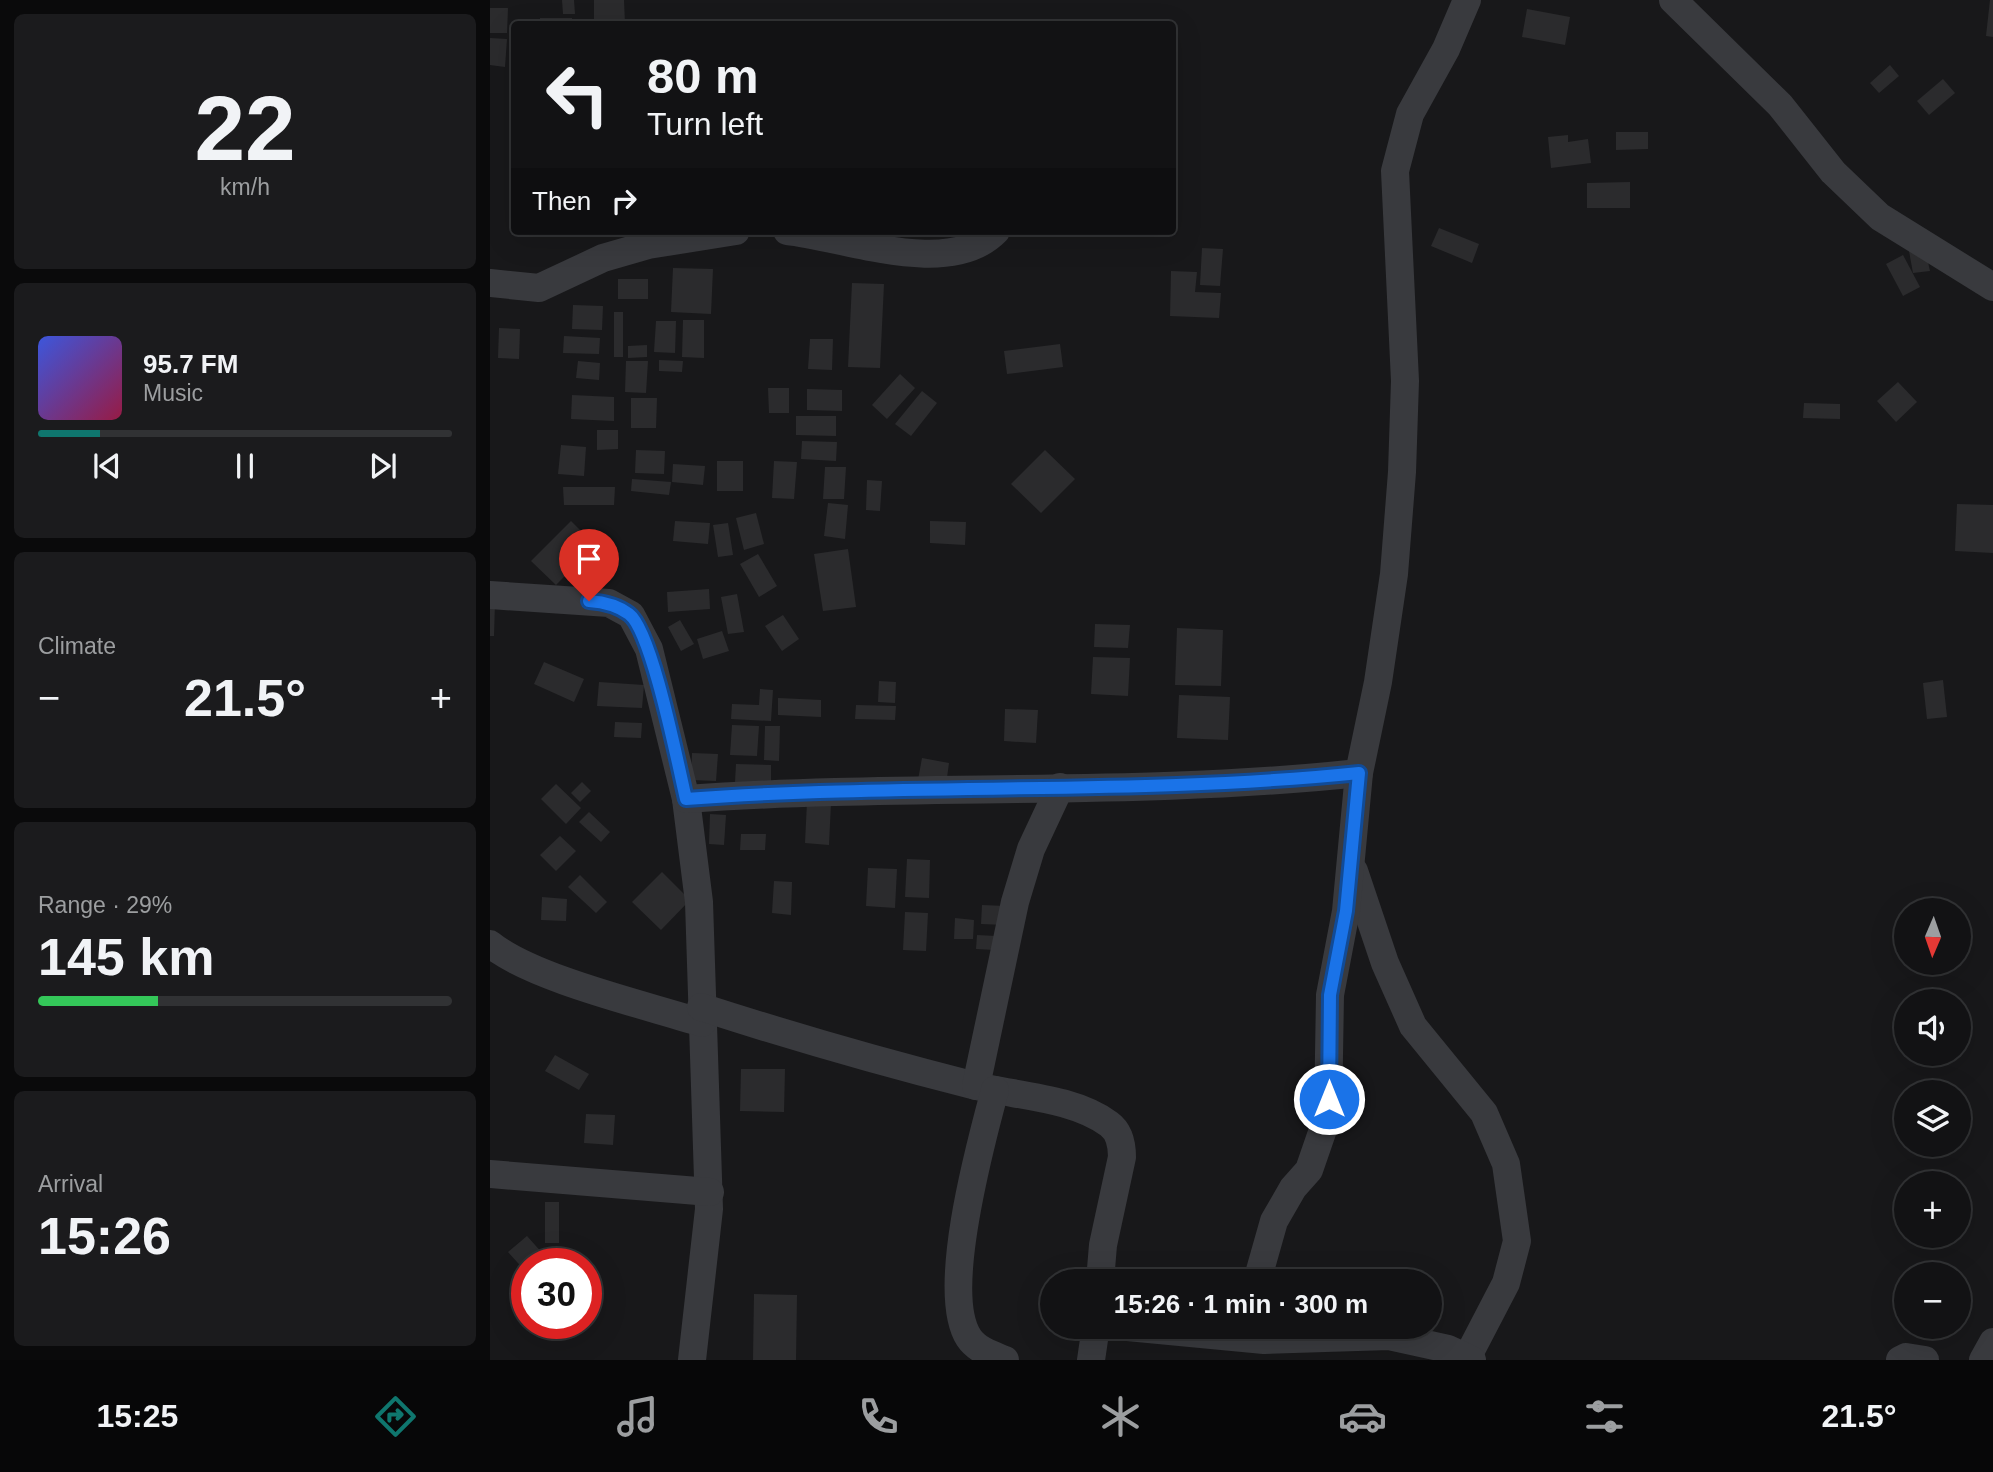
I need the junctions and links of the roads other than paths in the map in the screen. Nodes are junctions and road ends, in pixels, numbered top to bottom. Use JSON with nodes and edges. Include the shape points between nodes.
{"nodes":[{"id":1,"x":1467,"y":0,"type":"edge"},
{"id":2,"x":1673,"y":0,"type":"edge"},
{"id":3,"x":713,"y":235,"type":"edge"},
{"id":4,"x":826,"y":235,"type":"edge"},
{"id":5,"x":992,"y":235,"type":"edge"},
{"id":6,"x":490,"y":283,"type":"edge"},
{"id":7,"x":1993,"y":287,"type":"edge"},
{"id":8,"x":490,"y":595,"type":"edge"},
{"id":9,"x":1359,"y":773,"type":"junction"},
{"id":10,"x":1060,"y":787,"type":"junction"},
{"id":11,"x":686,"y":799,"type":"junction"},
{"id":12,"x":1350,"y":860,"type":"junction"},
{"id":13,"x":490,"y":944,"type":"edge"},
{"id":14,"x":701,"y":1015,"type":"junction"},
{"id":15,"x":986,"y":1088,"type":"junction"},
{"id":16,"x":490,"y":1174,"type":"edge"},
{"id":17,"x":709,"y":1192,"type":"junction"},
{"id":18,"x":1101,"y":1269,"type":"edge"},
{"id":19,"x":1260,"y":1269,"type":"edge"},
{"id":20,"x":1094,"y":1339,"type":"edge"},
{"id":21,"x":1403,"y":1339,"type":"edge"},
{"id":22,"x":1993,"y":1342,"type":"edge"},
{"id":23,"x":1469,"y":1359,"type":"edge"},
{"id":24,"x":692,"y":1360,"type":"edge"},
{"id":25,"x":1005,"y":1360,"type":"edge"},
{"id":26,"x":1091,"y":1360,"type":"edge"},
{"id":27,"x":1900,"y":1360,"type":"edge"},
{"id":28,"x":1925,"y":1360,"type":"edge"},
{"id":29,"x":1983,"y":1360,"type":"edge"}],
"edges":[{"from":1,"to":9,"type":"street","via":[[1410,114],[1395,171],[1405,381],[1402,472],[1392,588]]},
{"from":2,"to":7,"type":"street","via":[[1780,104],[1833,172],[1880,216]]},
{"from":3,"to":6,"type":"street","via":[[603,258],[538,288]]},
{"from":4,"to":5,"type":"street","via":[[872,248],[915,253],[954,251],[984,243]]},
{"from":8,"to":11,"type":"street","via":[[609,603],[631,615],[649,649]]},
{"from":9,"to":10,"type":"street","via":[[1280,781]]},
{"from":9,"to":12,"type":"street"},
{"from":10,"to":11,"type":"street"},
{"from":10,"to":15,"type":"street","via":[[1031,849],[1015,902]]},
{"from":11,"to":14,"type":"street","via":[[699,902]]},
{"from":12,"to":19,"type":"street","via":[[1346,911],[1330,995],[1328,1115],[1309,1170],[1274,1221]]},
{"from":12,"to":23,"type":"street","via":[[1385,963],[1413,1026],[1484,1113],[1506,1164],[1517,1241],[1506,1283]]},
{"from":13,"to":14,"type":"street","via":[[555,976]]},
{"from":14,"to":15,"type":"street"},
{"from":14,"to":17,"type":"street"},
{"from":15,"to":18,"type":"street","via":[[1074,1108],[1112,1126],[1119,1137],[1122,1157]]},
{"from":15,"to":25,"type":"street","via":[[982,1140],[957,1284],[961,1320],[970,1340]]},
{"from":16,"to":17,"type":"street"},
{"from":17,"to":24,"type":"street"},
{"from":20,"to":26,"type":"street"},
{"from":21,"to":23,"type":"street"},
{"from":22,"to":29,"type":"street"},
{"from":27,"to":28,"type":"street"}]}
